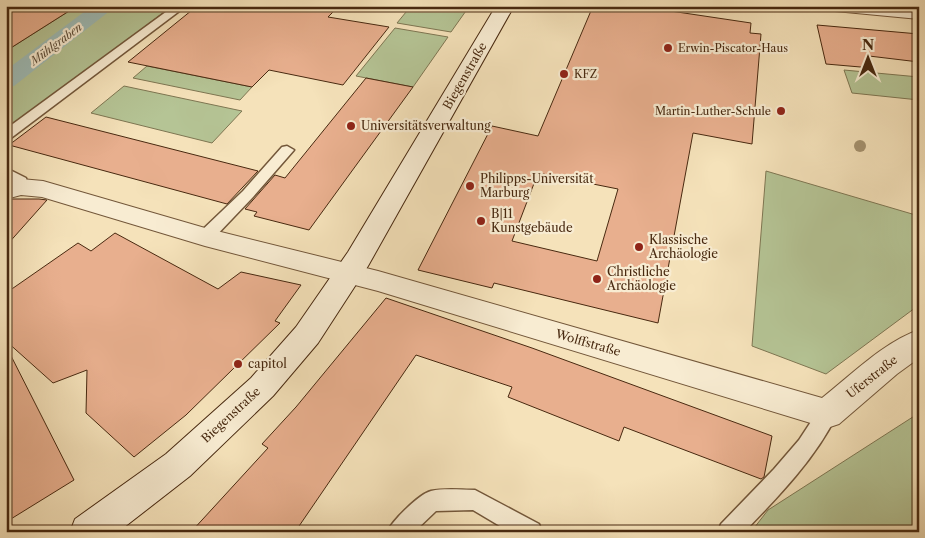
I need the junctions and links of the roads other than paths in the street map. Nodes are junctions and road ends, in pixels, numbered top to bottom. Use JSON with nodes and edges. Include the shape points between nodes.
{"nodes":[{"id":1,"x":181,"y":6,"type":"edge"},
{"id":2,"x":843,"y":7,"type":"edge"},
{"id":3,"x":498,"y":8,"type":"edge"},
{"id":4,"x":919,"y":14,"type":"edge"},
{"id":5,"x":6,"y":135,"type":"edge"},
{"id":6,"x":287,"y":150,"type":"dead end"},
{"id":7,"x":11,"y":183,"type":"edge"},
{"id":8,"x":206,"y":237,"type":"junction"},
{"id":9,"x":349,"y":273,"type":"junction"},
{"id":10,"x":919,"y":342,"type":"edge"},
{"id":11,"x":827,"y":414,"type":"junction"},
{"id":12,"x":88,"y":532,"type":"edge"},
{"id":13,"x":398,"y":532,"type":"edge"},
{"id":14,"x":531,"y":532,"type":"edge"},
{"id":15,"x":728,"y":532,"type":"edge"}],
"edges":[{"from":1,"to":5,"type":"lane"},
{"from":2,"to":4,"type":"street"},
{"from":3,"to":9,"type":"street","name":"Biegenstraße"},
{"from":6,"to":8,"type":"lane"},
{"from":7,"to":8,"type":"street","via":[[43,189]]},
{"from":8,"to":9,"type":"street"},
{"from":9,"to":11,"type":"street","name":"Wolffstraße"},
{"from":9,"to":12,"type":"street","name":"Biegenstraße","via":[[307,335],[262,387],[178,465]]},
{"from":10,"to":11,"type":"street","name":"Uferstraße"},
{"from":11,"to":15,"type":"lane","via":[[813,438],[761,500]]},
{"from":13,"to":14,"type":"lane","via":[[432,501],[474,500]]}]}
